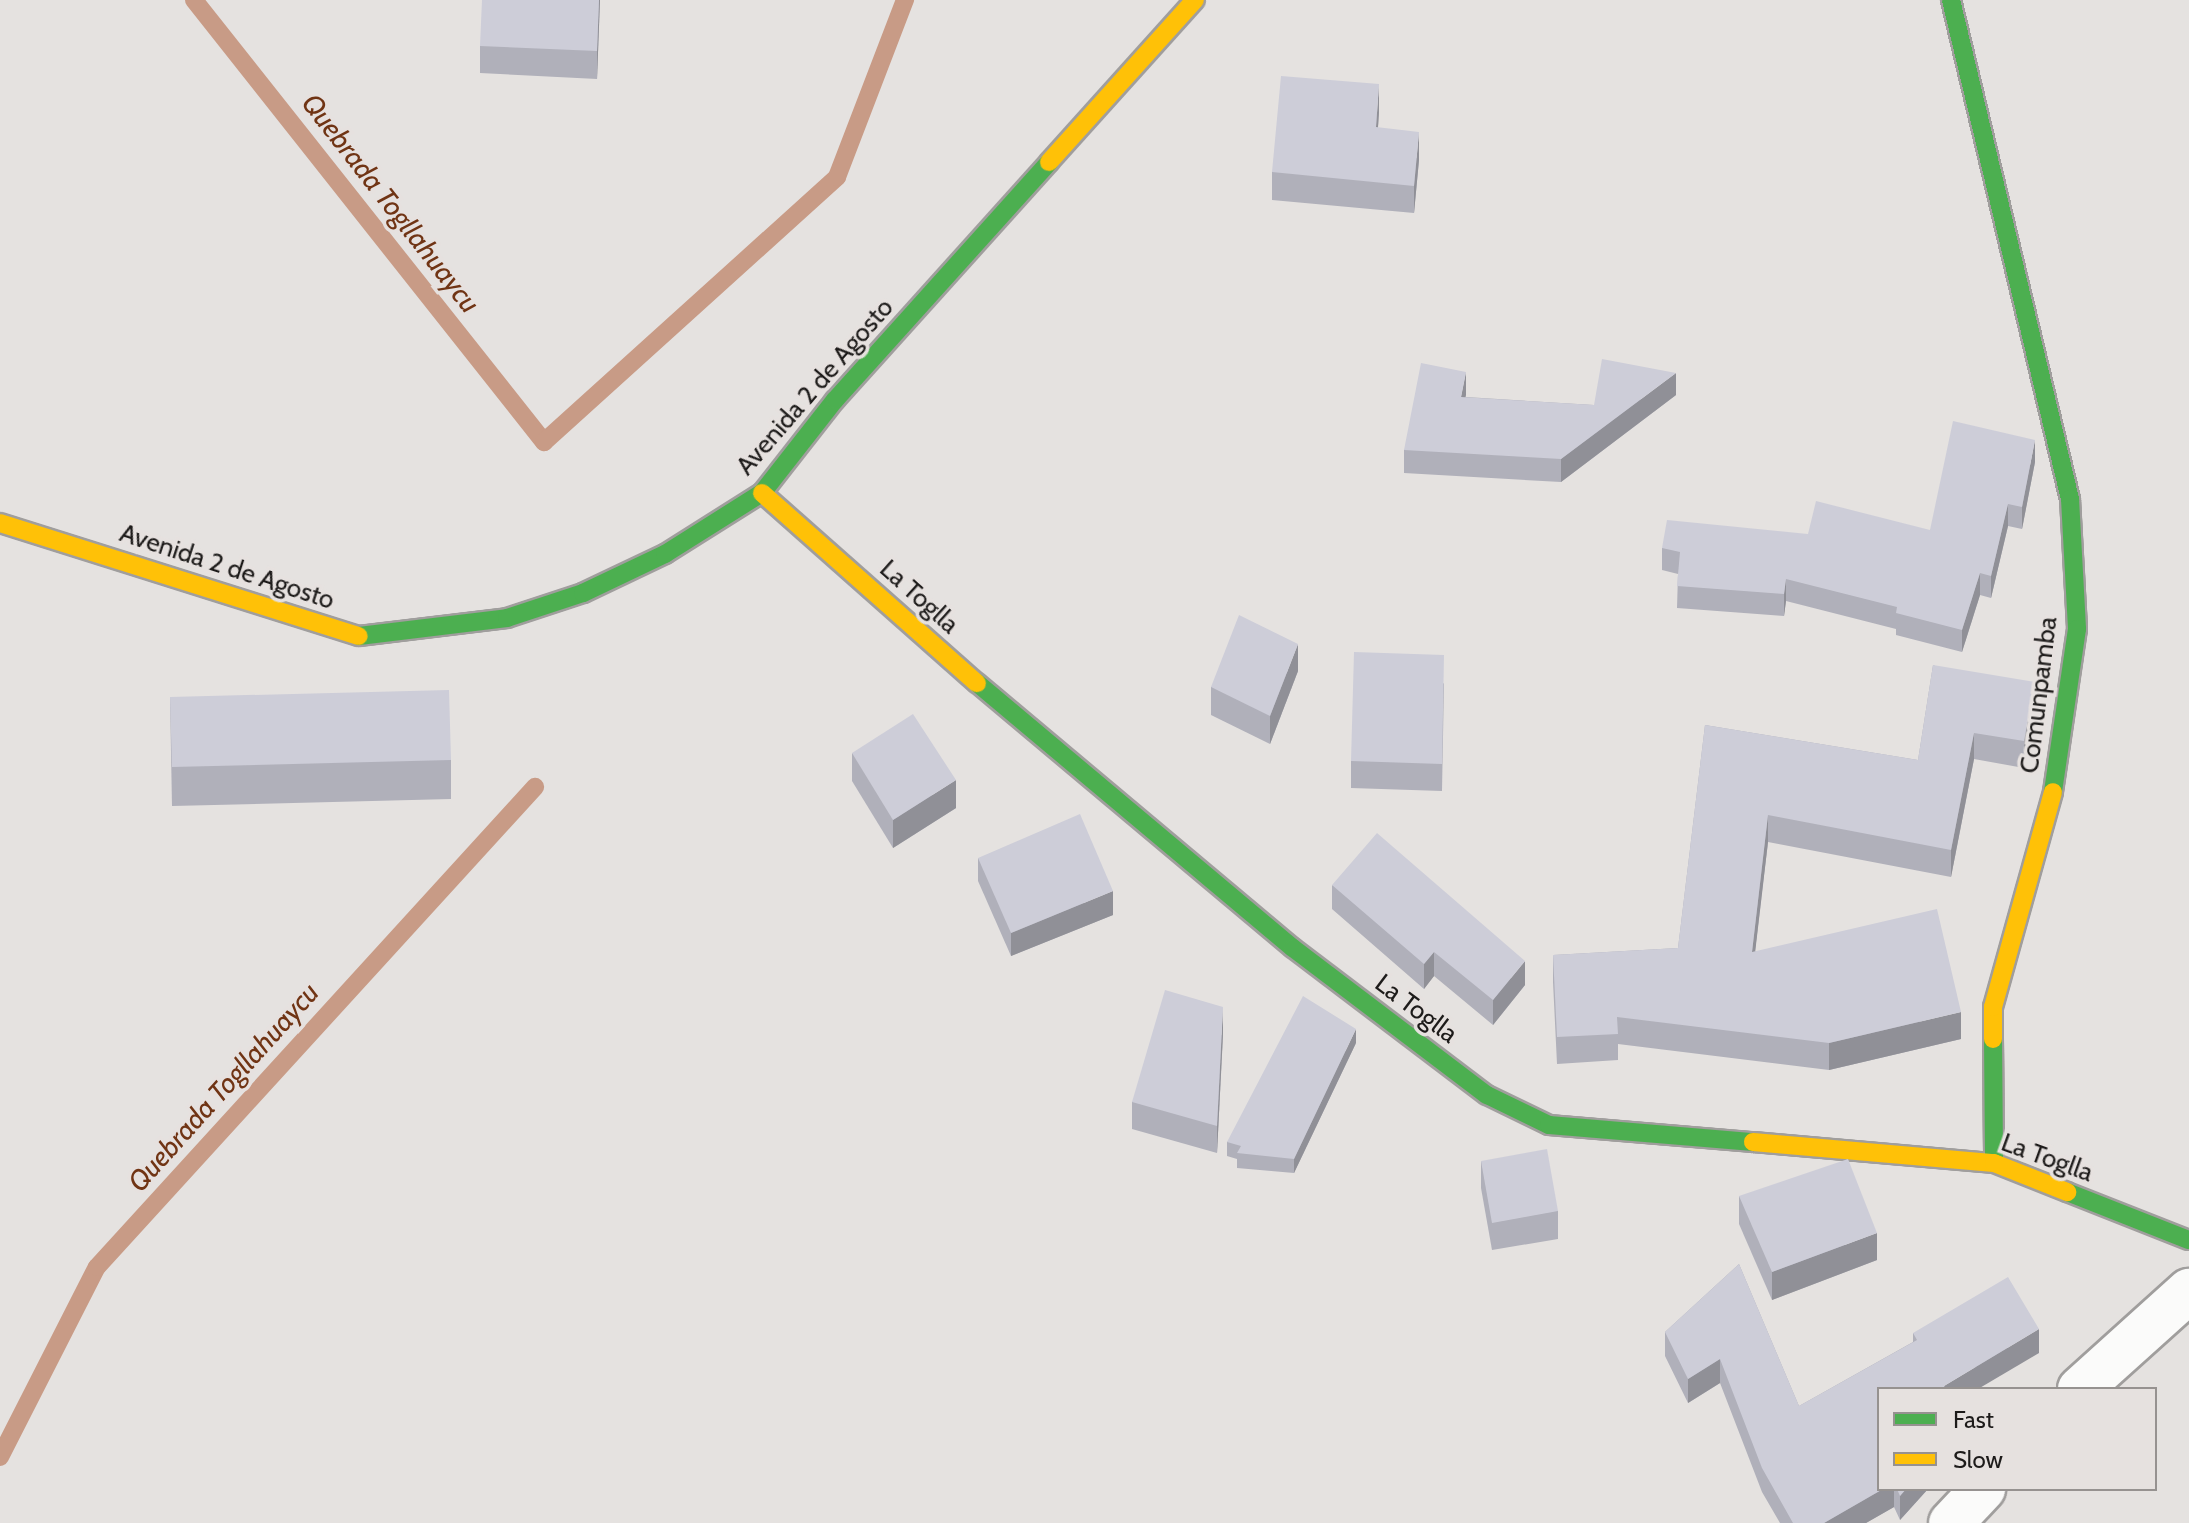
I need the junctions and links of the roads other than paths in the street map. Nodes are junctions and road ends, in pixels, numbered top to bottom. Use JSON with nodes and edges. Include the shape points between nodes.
{"nodes":[{"id":1,"x":1195,"y":0,"type":"edge"},
{"id":2,"x":1951,"y":0,"type":"edge"},
{"id":3,"x":762,"y":493,"type":"junction"},
{"id":4,"x":0,"y":523,"type":"edge"},
{"id":5,"x":1994,"y":1163,"type":"junction"},
{"id":6,"x":2189,"y":1240,"type":"edge"},
{"id":7,"x":2189,"y":1291,"type":"edge"},
{"id":8,"x":2082,"y":1387,"type":"edge"},
{"id":9,"x":1981,"y":1491,"type":"edge"},
{"id":10,"x":1951,"y":1523,"type":"edge"}],
"edges":[{"from":1,"to":3,"type":"street","name":"Avenida 2 de Agosto","via":[[835,400]]},
{"from":2,"to":5,"type":"street","name":"Comunpamba","via":[[2070,499],[2077,629],[2060,766],[1993,1007]]},
{"from":3,"to":4,"type":"street","name":"Avenida 2 de Agosto","via":[[665,554],[583,593],[507,618],[356,636]]},
{"from":3,"to":5,"type":"street","name":"La Toglla","via":[[943,655],[1293,948],[1487,1095],[1549,1125]]},
{"from":5,"to":6,"type":"street","name":"La Toglla"},
{"from":7,"to":8,"type":"street"},
{"from":9,"to":10,"type":"street"}]}
